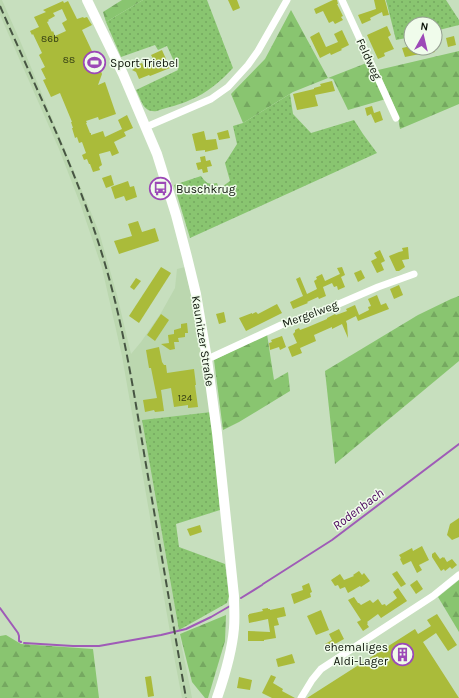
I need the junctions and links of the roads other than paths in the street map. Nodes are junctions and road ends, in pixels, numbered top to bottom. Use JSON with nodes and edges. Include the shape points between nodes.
{"nodes":[{"id":1,"x":88,"y":0,"type":"edge"},
{"id":2,"x":287,"y":0,"type":"edge"},
{"id":3,"x":342,"y":0,"type":"edge"},
{"id":4,"x":396,"y":118,"type":"dead end"},
{"id":5,"x":146,"y":127,"type":"junction"},
{"id":6,"x":414,"y":274,"type":"dead end"},
{"id":7,"x":207,"y":358,"type":"junction"},
{"id":8,"x":459,"y":575,"type":"edge"},
{"id":9,"x":217,"y":698,"type":"edge"},
{"id":10,"x":301,"y":698,"type":"edge"}],
"edges":[{"from":1,"to":5,"type":"street","name":"Kaunitzer Straße"},
{"from":2,"to":5,"type":"street","via":[[258,51],[228,88],[211,99]]},
{"from":3,"to":4,"type":"street","name":"Feldweg"},
{"from":5,"to":7,"type":"street","name":"Kaunitzer Straße","via":[[176,215],[197,299]]},
{"from":6,"to":7,"type":"street","name":"Mergelweg","via":[[311,316],[280,325],[212,358]]},
{"from":7,"to":9,"type":"street","name":"Kaunitzer Straße","via":[[231,560],[235,616],[228,662]]},
{"from":8,"to":10,"type":"street","via":[[433,596],[321,669]]}]}
